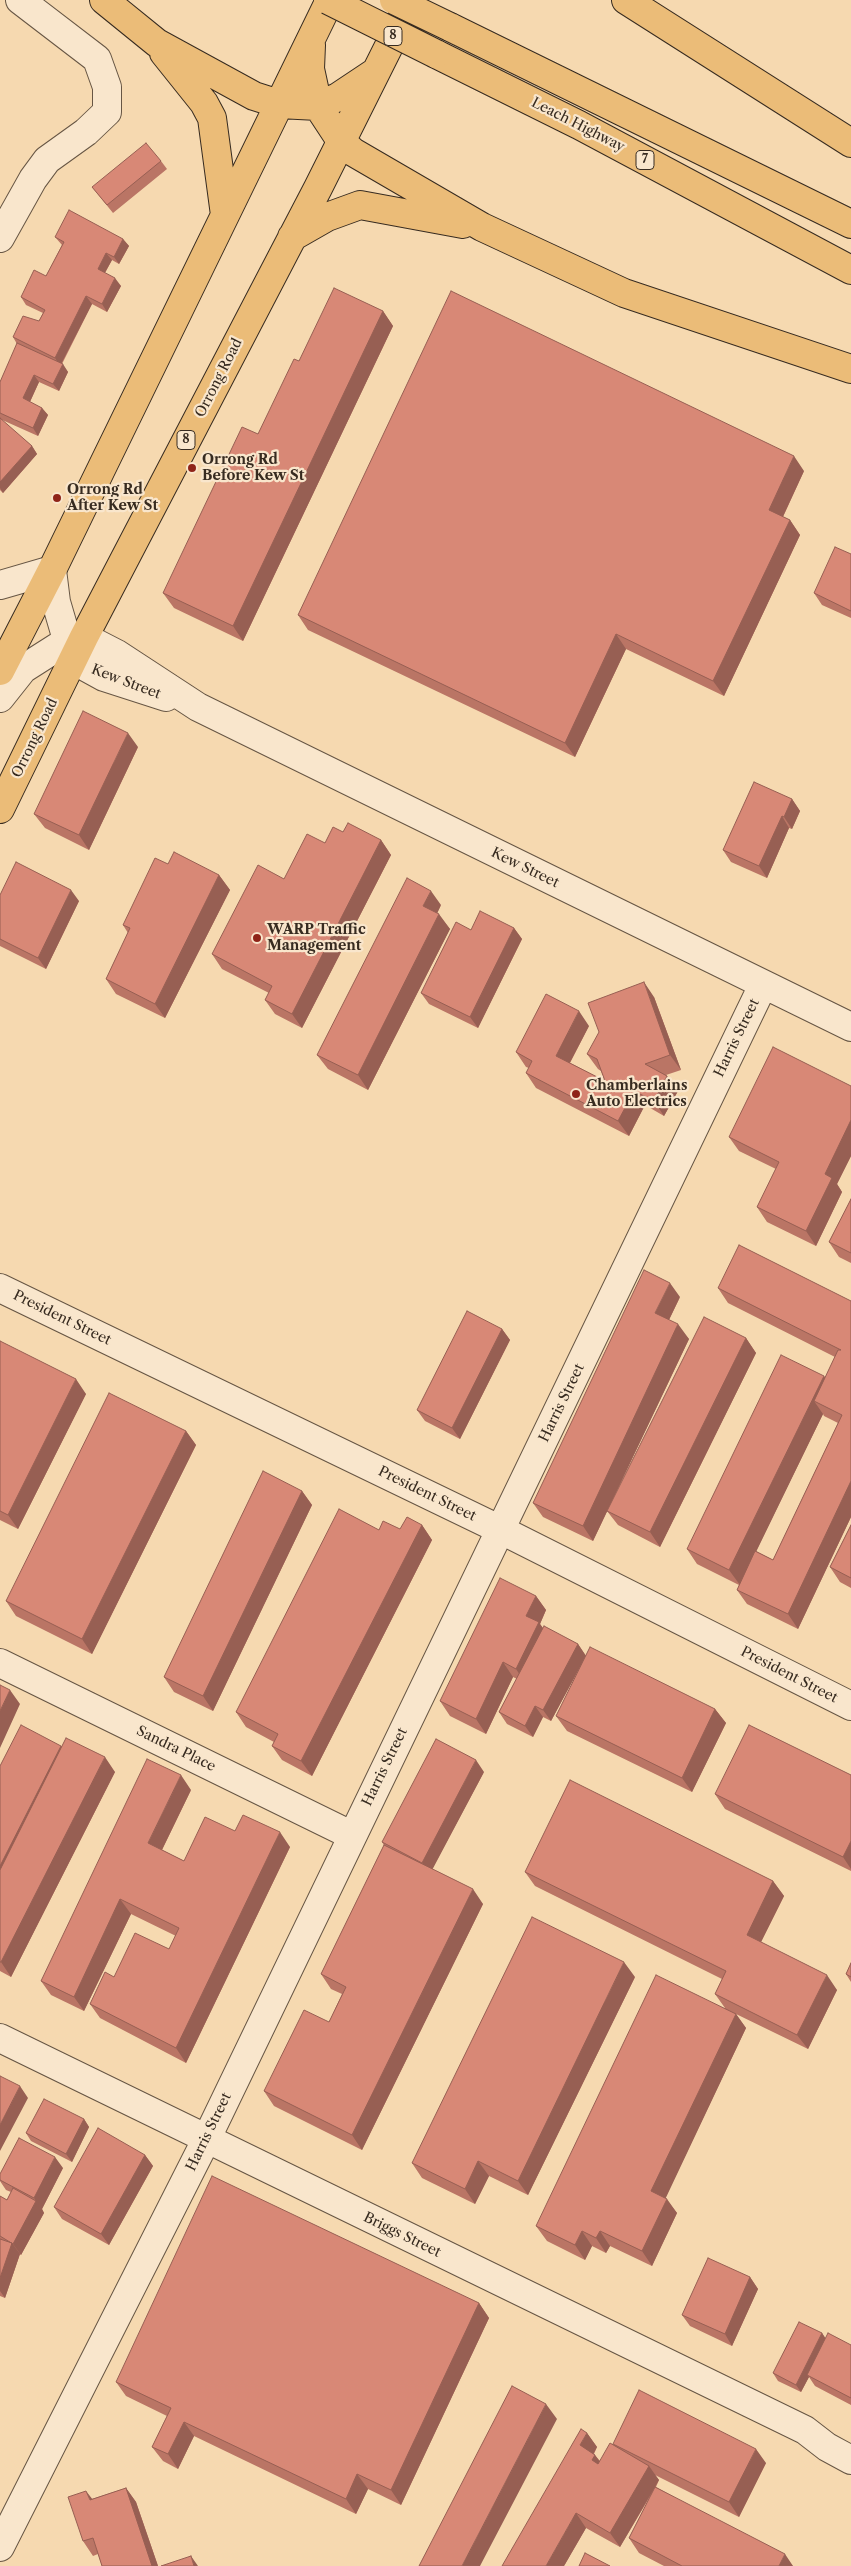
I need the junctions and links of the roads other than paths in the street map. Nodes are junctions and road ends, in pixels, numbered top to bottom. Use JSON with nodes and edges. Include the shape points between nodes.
{"nodes":[{"id":1,"x":20,"y":0,"type":"edge"},
{"id":2,"x":104,"y":0,"type":"edge"},
{"id":3,"x":329,"y":0,"type":"edge"},
{"id":4,"x":394,"y":0,"type":"edge"},
{"id":5,"x":412,"y":0,"type":"edge"},
{"id":6,"x":626,"y":0,"type":"edge"},
{"id":7,"x":311,"y":39,"type":"junction"},
{"id":8,"x":157,"y":44,"type":"junction"},
{"id":9,"x":375,"y":72,"type":"junction"},
{"id":10,"x":279,"y":104,"type":"junction"},
{"id":11,"x":318,"y":106,"type":"junction"},
{"id":12,"x":341,"y":141,"type":"junction"},
{"id":13,"x":851,"y":143,"type":"edge"},
{"id":14,"x":225,"y":215,"type":"junction"},
{"id":15,"x":851,"y":224,"type":"edge"},
{"id":16,"x":482,"y":227,"type":"junction"},
{"id":17,"x":1,"y":235,"type":"edge"},
{"id":18,"x":292,"y":237,"type":"junction"},
{"id":19,"x":851,"y":270,"type":"edge"},
{"id":20,"x":851,"y":369,"type":"edge"},
{"id":21,"x":52,"y":570,"type":"junction"},
{"id":22,"x":0,"y":586,"type":"edge"},
{"id":23,"x":75,"y":646,"type":"junction"},
{"id":24,"x":1,"y":658,"type":"edge"},
{"id":25,"x":0,"y":698,"type":"edge"},
{"id":26,"x":0,"y":809,"type":"edge"},
{"id":27,"x":763,"y":985,"type":"junction"},
{"id":28,"x":851,"y":1027,"type":"edge"},
{"id":29,"x":0,"y":1288,"type":"edge"},
{"id":30,"x":501,"y":1530,"type":"junction"},
{"id":31,"x":0,"y":1663,"type":"edge"},
{"id":32,"x":851,"y":1706,"type":"edge"},
{"id":33,"x":351,"y":1835,"type":"junction"},
{"id":34,"x":0,"y":2038,"type":"edge"},
{"id":35,"x":206,"y":2140,"type":"junction"},
{"id":36,"x":805,"y":2430,"type":"junction"},
{"id":37,"x":851,"y":2446,"type":"edge"},
{"id":38,"x":851,"y":2460,"type":"edge"},
{"id":39,"x":0,"y":2547,"type":"edge"}],
"edges":[{"from":1,"to":17,"type":"street","via":[[98,59],[108,87],[108,112],[47,160]]},
{"from":2,"to":8,"type":"highway"},
{"from":3,"to":7,"type":"highway"},
{"from":3,"to":19,"type":"highway","name":"Leach Highway","number":"7","bridge":true,"via":[[579,125]]},
{"from":4,"to":15,"type":"highway","bridge":true},
{"from":5,"to":9,"type":"highway","name":"Orrong Road","number":"8"},
{"from":6,"to":13,"type":"highway"},
{"from":7,"to":10,"type":"highway"},
{"from":7,"to":11,"type":"highway","via":[[310,69]]},
{"from":8,"to":10,"type":"highway","via":[[254,96]]},
{"from":8,"to":14,"type":"highway","via":[[204,103],[212,118]]},
{"from":9,"to":11,"type":"highway","via":[[338,98]]},
{"from":9,"to":12,"type":"highway","name":"Orrong Road","number":"8"},
{"from":10,"to":11,"type":"highway"},
{"from":10,"to":14,"type":"highway"},
{"from":11,"to":12,"type":"highway"},
{"from":12,"to":16,"type":"highway","via":[[353,152]]},
{"from":12,"to":18,"type":"highway","name":"Orrong Road","number":"8"},
{"from":14,"to":21,"type":"highway"},
{"from":16,"to":18,"type":"highway","via":[[360,204],[326,217]]},
{"from":16,"to":20,"type":"highway","via":[[624,294]]},
{"from":18,"to":23,"type":"highway","name":"Orrong Road","number":"8"},
{"from":21,"to":22,"type":"street"},
{"from":21,"to":23,"type":"street","via":[[56,602]]},
{"from":21,"to":24,"type":"highway"},
{"from":23,"to":25,"type":"street","via":[[23,669]]},
{"from":23,"to":26,"type":"highway","name":"Orrong Road","number":"8"},
{"from":23,"to":27,"type":"street","name":"Kew Street","via":[[104,677],[198,708]]},
{"from":27,"to":28,"type":"street","name":"Kew Street"},
{"from":27,"to":30,"type":"street","name":"Harris Street"},
{"from":29,"to":30,"type":"street","name":"President Street"},
{"from":30,"to":32,"type":"street","name":"President Street"},
{"from":30,"to":33,"type":"street","name":"Harris Street"},
{"from":31,"to":33,"type":"street","name":"Sandra Place"},
{"from":33,"to":35,"type":"street","name":"Harris Street"},
{"from":34,"to":35,"type":"street","name":"Briggs Street"},
{"from":35,"to":36,"type":"street","name":"Briggs Street"},
{"from":35,"to":39,"type":"street","name":"Harris Street"},
{"from":36,"to":37,"type":"street","name":"Briggs Street","via":[[825,2433]]},
{"from":36,"to":38,"type":"street","name":"Briggs Street"}]}
